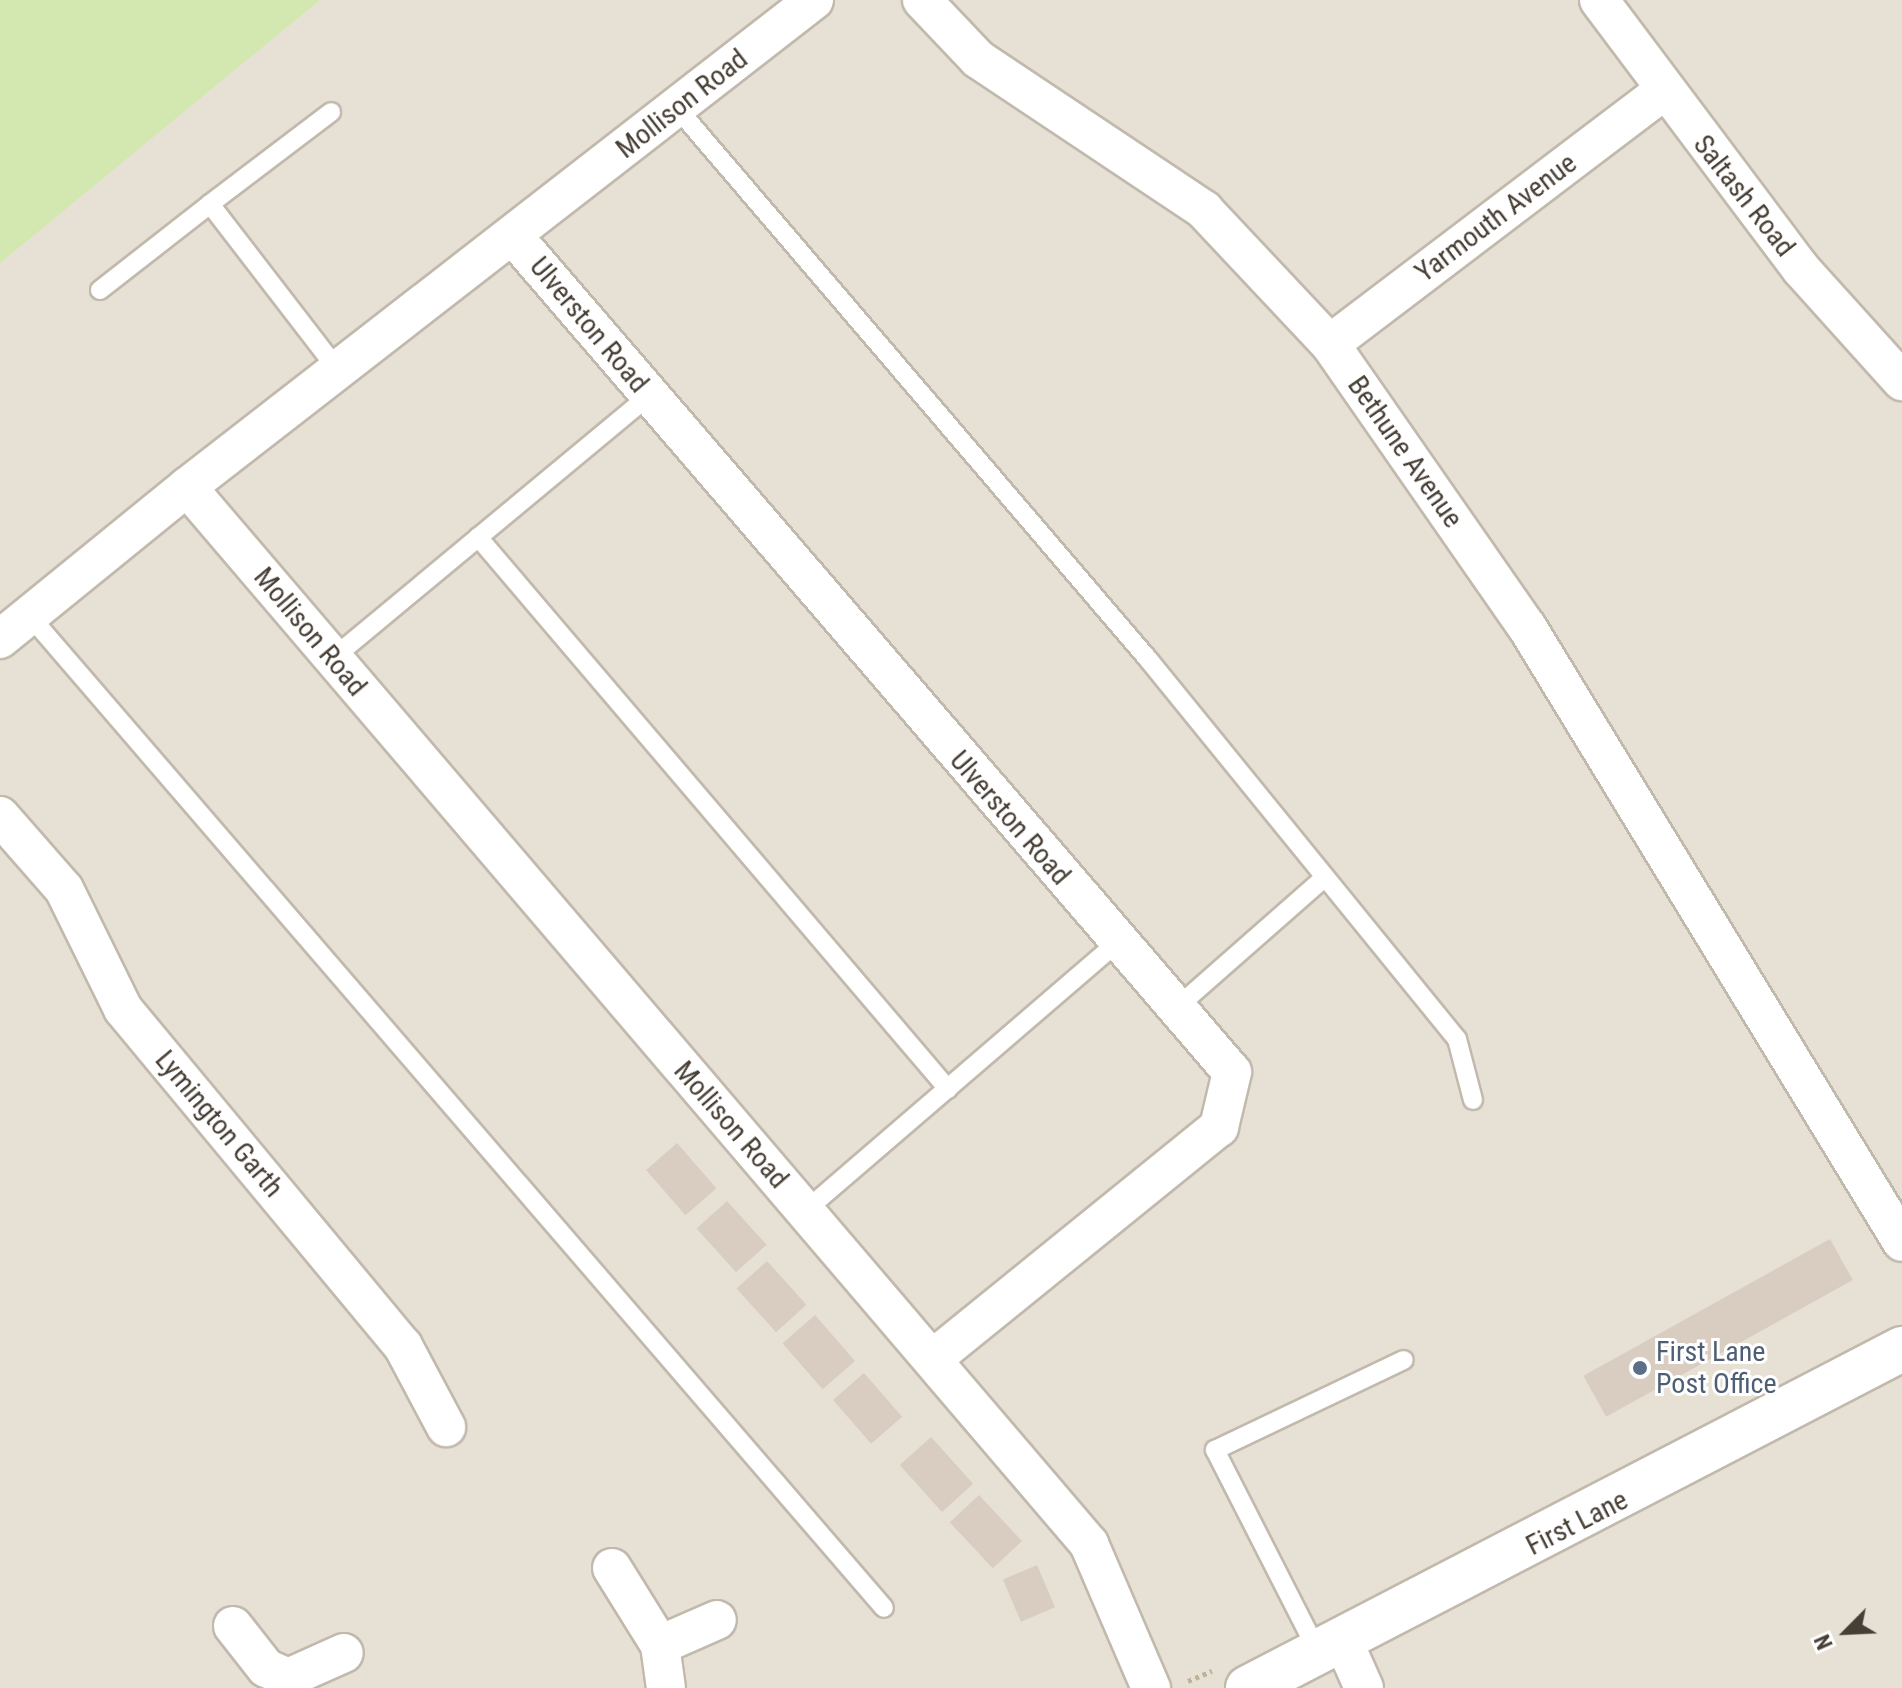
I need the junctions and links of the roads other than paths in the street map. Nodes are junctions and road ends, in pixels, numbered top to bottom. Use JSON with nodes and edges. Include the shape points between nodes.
{"nodes":[{"id":1,"x":814,"y":0,"type":"edge"},
{"id":2,"x":922,"y":0,"type":"edge"},
{"id":3,"x":1599,"y":0,"type":"edge"},
{"id":4,"x":1663,"y":91,"type":"junction"},
{"id":5,"x":677,"y":108,"type":"junction"},
{"id":6,"x":331,"y":112,"type":"dead end"},
{"id":7,"x":210,"y":204,"type":"junction"},
{"id":8,"x":514,"y":237,"type":"junction"},
{"id":9,"x":100,"y":290,"type":"dead end"},
{"id":10,"x":1330,"y":344,"type":"junction"},
{"id":11,"x":340,"y":373,"type":"junction"},
{"id":12,"x":1902,"y":381,"type":"edge"},
{"id":13,"x":649,"y":396,"type":"junction"},
{"id":14,"x":187,"y":487,"type":"junction"},
{"id":15,"x":478,"y":537,"type":"junction"},
{"id":16,"x":29,"y":615,"type":"junction"},
{"id":17,"x":0,"y":639,"type":"edge"},
{"id":18,"x":333,"y":658,"type":"junction"},
{"id":19,"x":0,"y":816,"type":"edge"},
{"id":20,"x":1324,"y":878,"type":"junction"},
{"id":21,"x":1117,"y":943,"type":"junction"},
{"id":22,"x":1175,"y":1009,"type":"junction"},
{"id":23,"x":948,"y":1089,"type":"junction"},
{"id":24,"x":1473,"y":1100,"type":"dead end"},
{"id":25,"x":805,"y":1211,"type":"junction"},
{"id":26,"x":1902,"y":1242,"type":"edge"},
{"id":27,"x":1902,"y":1349,"type":"edge"},
{"id":28,"x":1404,"y":1360,"type":"dead end"},
{"id":29,"x":941,"y":1370,"type":"junction"},
{"id":30,"x":446,"y":1427,"type":"dead end"},
{"id":31,"x":612,"y":1568,"type":"dead end"},
{"id":32,"x":884,"y":1608,"type":"dead end"},
{"id":33,"x":717,"y":1620,"type":"dead end"},
{"id":34,"x":233,"y":1626,"type":"dead end"},
{"id":35,"x":660,"y":1645,"type":"junction"},
{"id":36,"x":1332,"y":1649,"type":"junction"},
{"id":37,"x":344,"y":1653,"type":"dead end"},
{"id":38,"x":265,"y":1678,"type":"edge"},
{"id":39,"x":666,"y":1688,"type":"edge"},
{"id":40,"x":1151,"y":1688,"type":"edge"},
{"id":41,"x":1248,"y":1688,"type":"edge"},
{"id":42,"x":1364,"y":1688,"type":"edge"}],
"edges":[{"from":1,"to":5,"type":"street","name":"Mollison Road"},
{"from":2,"to":10,"type":"street","name":"Bethune Avenue","via":[[978,59],[1204,210]]},
{"from":3,"to":4,"type":"street","name":"Saltash Road"},
{"from":4,"to":10,"type":"street","name":"Yarmouth Avenue"},
{"from":4,"to":12,"type":"street","name":"Saltash Road","via":[[1801,269]]},
{"from":5,"to":8,"type":"street","name":"Mollison Road"},
{"from":5,"to":20,"type":"lane","via":[[1148,659]]},
{"from":6,"to":7,"type":"lane"},
{"from":7,"to":9,"type":"lane"},
{"from":7,"to":11,"type":"lane"},
{"from":8,"to":11,"type":"street","name":"Mollison Road"},
{"from":8,"to":13,"type":"street","name":"Ulverston Road"},
{"from":10,"to":26,"type":"street","name":"Bethune Avenue","via":[[1527,627]]},
{"from":11,"to":14,"type":"street","name":"Mollison Road"},
{"from":13,"to":15,"type":"lane"},
{"from":13,"to":21,"type":"street","name":"Ulverston Road"},
{"from":14,"to":16,"type":"street"},
{"from":14,"to":18,"type":"street","name":"Mollison Road"},
{"from":15,"to":18,"type":"lane"},
{"from":15,"to":23,"type":"lane"},
{"from":16,"to":17,"type":"street"},
{"from":16,"to":32,"type":"lane"},
{"from":18,"to":25,"type":"street","name":"Mollison Road"},
{"from":19,"to":30,"type":"street","name":"Lymington Garth","via":[[64,889],[123,1009],[403,1346]]},
{"from":20,"to":22,"type":"lane"},
{"from":20,"to":24,"type":"lane","via":[[1457,1039]]},
{"from":21,"to":22,"type":"street","name":"Ulverston Road"},
{"from":21,"to":23,"type":"lane"},
{"from":22,"to":29,"type":"street","name":"Ulverston Road","via":[[1232,1072],[1219,1127]]},
{"from":23,"to":25,"type":"lane"},
{"from":25,"to":29,"type":"street","name":"Mollison Road"},
{"from":27,"to":36,"type":"street","name":"First Lane"},
{"from":28,"to":36,"type":"lane","via":[[1215,1450]]},
{"from":29,"to":40,"type":"street","name":"Mollison Road","via":[[1089,1544]]},
{"from":31,"to":35,"type":"street"},
{"from":33,"to":35,"type":"street"},
{"from":34,"to":38,"type":"street"},
{"from":35,"to":39,"type":"street"},
{"from":36,"to":41,"type":"street","name":"First Lane"},
{"from":36,"to":42,"type":"street"},
{"from":37,"to":38,"type":"street","via":[[288,1678]]}]}
